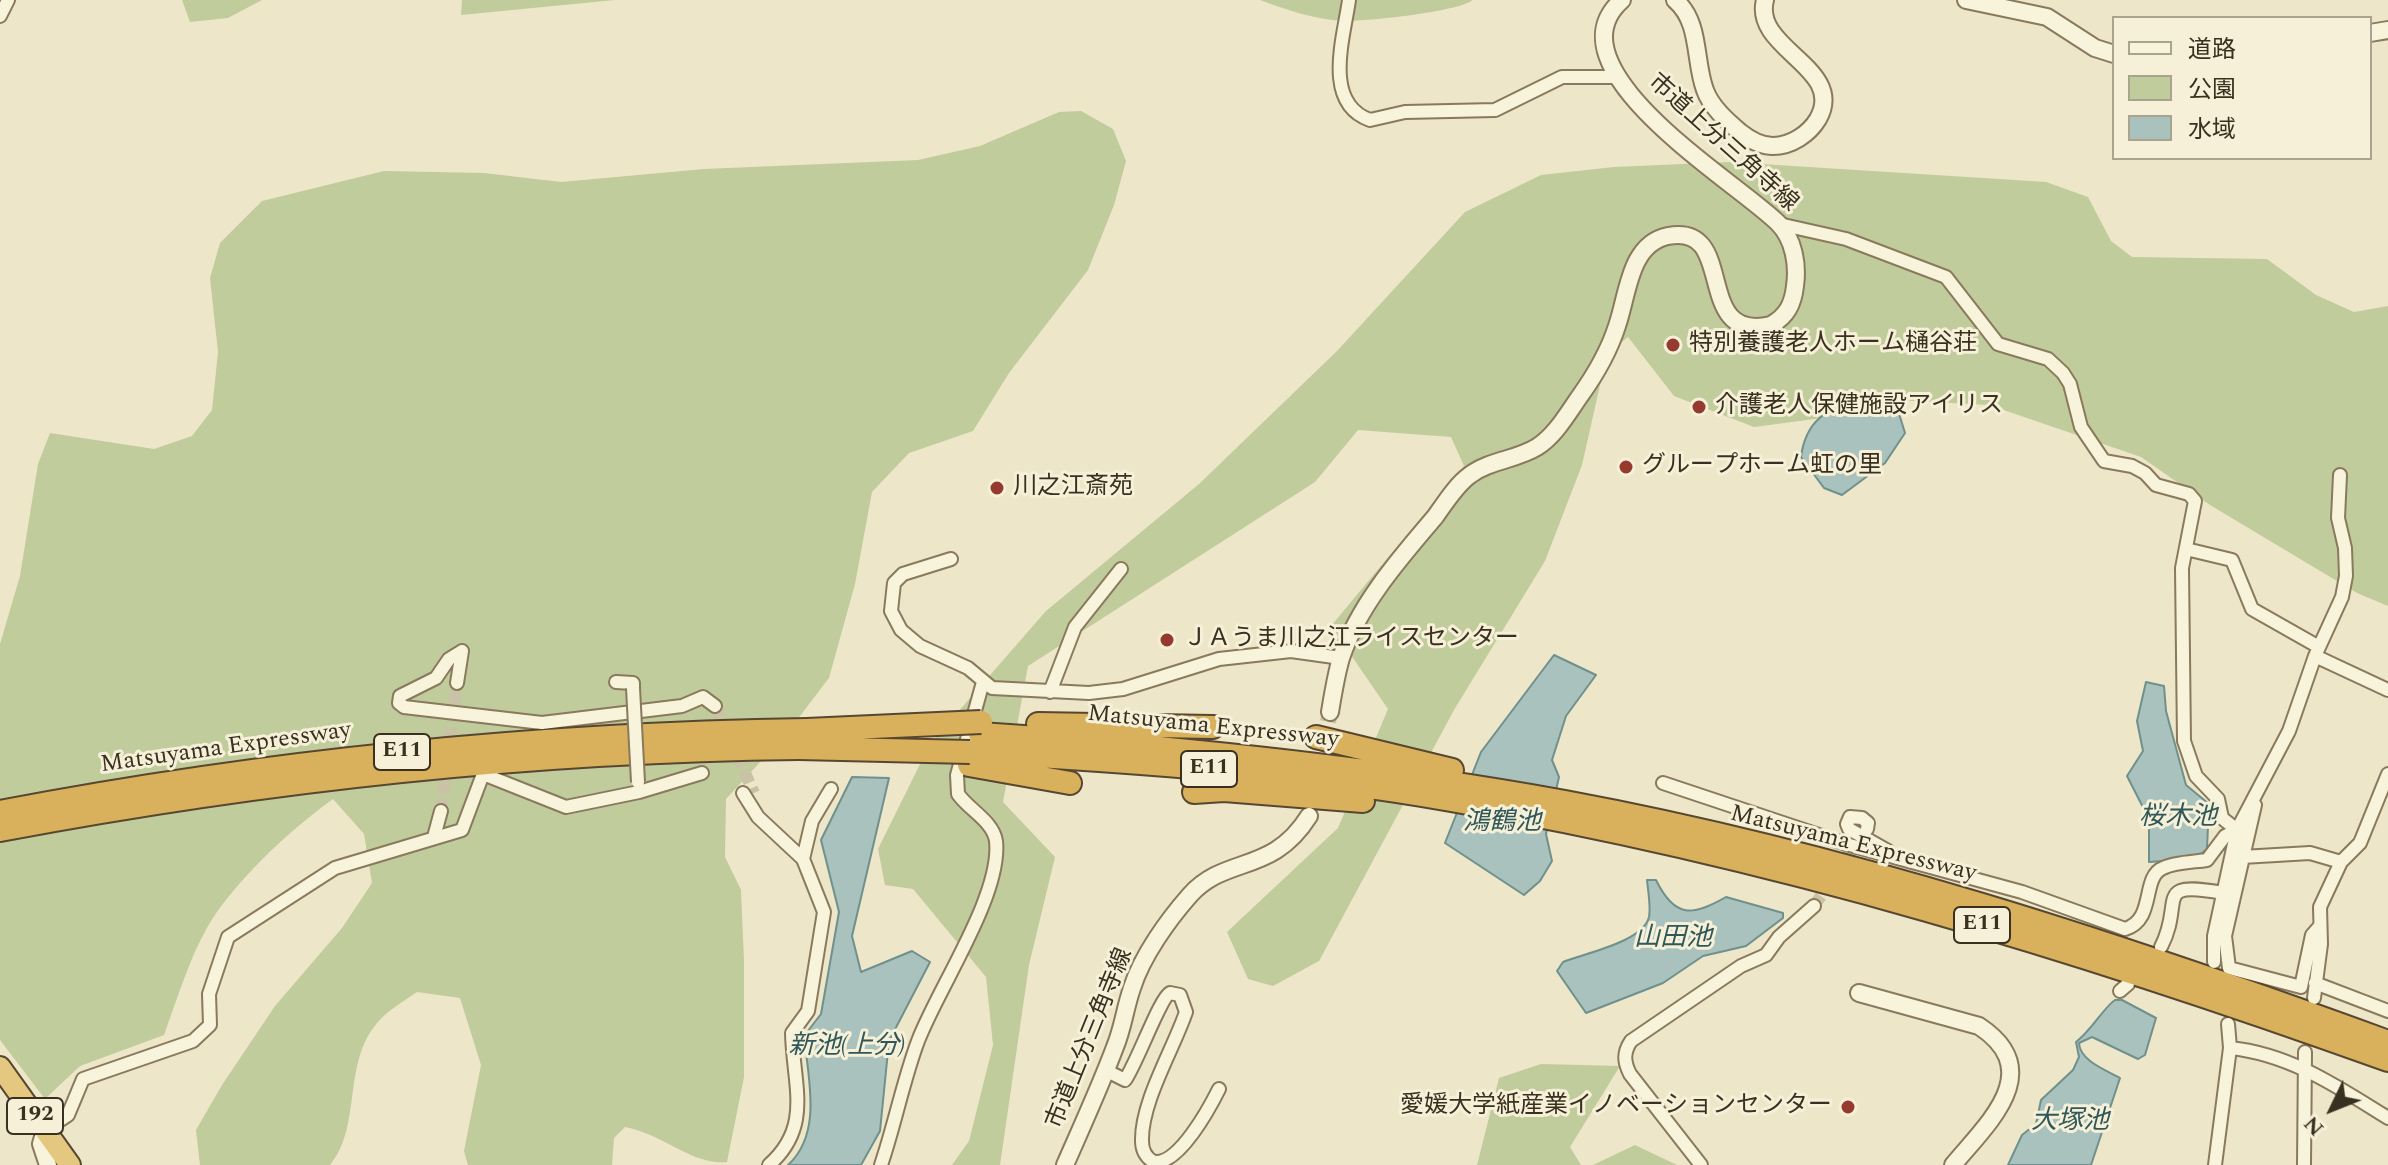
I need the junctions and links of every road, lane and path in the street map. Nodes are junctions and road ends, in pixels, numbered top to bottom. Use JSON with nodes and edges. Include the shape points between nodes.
{"nodes":[{"id":1,"x":8,"y":0,"type":"edge"},
{"id":2,"x":1349,"y":0,"type":"edge"},
{"id":3,"x":1622,"y":0,"type":"edge"},
{"id":4,"x":1675,"y":0,"type":"edge"},
{"id":5,"x":1765,"y":0,"type":"edge"},
{"id":6,"x":1966,"y":0,"type":"edge"},
{"id":7,"x":2008,"y":3,"type":"edge"},
{"id":8,"x":0,"y":16,"type":"edge"},
{"id":9,"x":2112,"y":53,"type":"edge"},
{"id":10,"x":1615,"y":77,"type":"junction"},
{"id":11,"x":1779,"y":224,"type":"junction"},
{"id":12,"x":2340,"y":475,"type":"dead end"},
{"id":13,"x":2186,"y":549,"type":"junction"},
{"id":14,"x":951,"y":559,"type":"dead end"},
{"id":15,"x":1121,"y":569,"type":"dead end"},
{"id":16,"x":2317,"y":651,"type":"junction"},
{"id":17,"x":1341,"y":658,"type":"junction"},
{"id":18,"x":616,"y":682,"type":"dead end"},
{"id":19,"x":983,"y":682,"type":"junction"},
{"id":20,"x":457,"y":683,"type":"tunnel mouth"},
{"id":21,"x":2388,"y":690,"type":"edge"},
{"id":22,"x":1050,"y":692,"type":"junction"},
{"id":23,"x":715,"y":706,"type":"dead end"},
{"id":24,"x":1330,"y":712,"type":"tunnel mouth"},
{"id":25,"x":1213,"y":727,"type":"dead end"},
{"id":26,"x":1316,"y":737,"type":"dead end"},
{"id":27,"x":975,"y":743,"type":"junction"},
{"id":28,"x":802,"y":745,"type":"junction"},
{"id":29,"x":702,"y":773,"type":"dead end"},
{"id":30,"x":2388,"y":774,"type":"edge"},
{"id":31,"x":1070,"y":783,"type":"dead end"},
{"id":32,"x":1663,"y":783,"type":"dead end"},
{"id":33,"x":638,"y":787,"type":"junction"},
{"id":34,"x":831,"y":789,"type":"dead end"},
{"id":35,"x":1452,"y":790,"type":"junction"},
{"id":36,"x":1194,"y":792,"type":"dead end"},
{"id":37,"x":748,"y":793,"type":"tunnel mouth"},
{"id":38,"x":2257,"y":794,"type":"junction"},
{"id":39,"x":441,"y":811,"type":"tunnel mouth"},
{"id":40,"x":0,"y":812,"type":"edge"},
{"id":41,"x":1568,"y":812,"type":"junction"},
{"id":42,"x":1309,"y":816,"type":"tunnel mouth"},
{"id":43,"x":1867,"y":829,"type":"dead end"},
{"id":44,"x":0,"y":830,"type":"edge"},
{"id":45,"x":2237,"y":830,"type":"junction"},
{"id":46,"x":434,"y":837,"type":"junction"},
{"id":47,"x":2242,"y":857,"type":"junction"},
{"id":48,"x":803,"y":859,"type":"junction"},
{"id":49,"x":1904,"y":861,"type":"junction"},
{"id":50,"x":2341,"y":862,"type":"junction"},
{"id":51,"x":2223,"y":893,"type":"junction"},
{"id":52,"x":1814,"y":906,"type":"tunnel mouth"},
{"id":53,"x":2320,"y":926,"type":"junction"},
{"id":54,"x":2161,"y":947,"type":"dead end"},
{"id":55,"x":2093,"y":958,"type":"junction"},
{"id":56,"x":2214,"y":962,"type":"dead end"},
{"id":57,"x":2315,"y":983,"type":"junction"},
{"id":58,"x":1859,"y":993,"type":"dead end"},
{"id":59,"x":2314,"y":998,"type":"dead end"},
{"id":60,"x":2388,"y":1011,"type":"edge"},
{"id":61,"x":2228,"y":1024,"type":"dead end"},
{"id":62,"x":2388,"y":1042,"type":"edge"},
{"id":63,"x":2230,"y":1048,"type":"junction"},
{"id":64,"x":2305,"y":1052,"type":"dead end"},
{"id":65,"x":2388,"y":1060,"type":"edge"},
{"id":66,"x":0,"y":1067,"type":"edge"},
{"id":67,"x":2305,"y":1069,"type":"junction"},
{"id":68,"x":1107,"y":1071,"type":"junction"},
{"id":69,"x":2388,"y":1073,"type":"edge"},
{"id":70,"x":1219,"y":1089,"type":"dead end"},
{"id":71,"x":2388,"y":1118,"type":"edge"},
{"id":72,"x":45,"y":1130,"type":"junction"},
{"id":73,"x":62,"y":1164,"type":"edge"},
{"id":74,"x":769,"y":1165,"type":"edge"},
{"id":75,"x":881,"y":1165,"type":"edge"},
{"id":76,"x":1065,"y":1165,"type":"edge"},
{"id":77,"x":1701,"y":1165,"type":"edge"},
{"id":78,"x":1953,"y":1165,"type":"edge"},
{"id":79,"x":2215,"y":1165,"type":"edge"},
{"id":80,"x":2304,"y":1165,"type":"edge"}],
"edges":[{"from":1,"to":8,"type":"street"},
{"from":2,"to":10,"type":"street","via":[[1341,91],[1346,104],[1370,120],[1405,112],[1495,110],[1562,77]]},
{"from":3,"to":10,"type":"street","name":"市道上分三角寺線","via":[[1602,35]]},
{"from":4,"to":5,"type":"street","name":"市道上分三角寺線","via":[[1691,22],[1712,104],[1745,136],[1770,147],[1783,146],[1813,126],[1821,93],[1812,72],[1769,30]]},
{"from":6,"to":7,"type":"street"},
{"from":7,"to":9,"type":"street","via":[[2047,17]]},
{"from":10,"to":11,"type":"street","name":"市道上分三角寺線","via":[[1641,108]]},
{"from":11,"to":13,"type":"street","via":[[1846,239],[1946,277],[1998,344],[2048,359],[2063,373],[2081,427],[2104,461],[2132,466],[2156,485],[2189,494],[2195,501]]},
{"from":11,"to":17,"type":"street","name":"市道上分三角寺線","via":[[1796,259],[1795,290],[1785,315],[1762,328],[1728,316],[1712,261],[1693,240],[1669,236],[1649,245],[1633,272],[1617,328],[1581,395],[1536,448],[1468,476],[1362,613]]},
{"from":12,"to":16,"type":"street","via":[[2338,518],[2346,576]]},
{"from":13,"to":16,"type":"street","via":[[2232,560],[2252,609]]},
{"from":13,"to":45,"type":"street","via":[[2180,617],[2184,741],[2196,776],[2218,799],[2222,818]]},
{"from":14,"to":19,"type":"street","via":[[903,574],[894,583],[891,611],[901,630],[920,646],[968,668]]},
{"from":15,"to":22,"type":"street","via":[[1075,627]]},
{"from":16,"to":21,"type":"street"},
{"from":16,"to":38,"type":"street","via":[[2289,731]]},
{"from":17,"to":22,"type":"street","via":[[1264,653],[1219,659],[1123,689]]},
{"from":17,"to":24,"type":"street","name":"市道上分三角寺線"},
{"from":18,"to":33,"type":"street","bridge":true,"via":[[633,683]]},
{"from":19,"to":22,"type":"street","via":[[1007,691]]},
{"from":19,"to":75,"type":"street","via":[[957,775],[958,794],[991,826],[996,841],[993,866],[984,899],[917,1044]]},
{"from":20,"to":23,"type":"street","via":[[462,651],[436,678],[400,696],[399,703],[542,723],[682,706],[703,697]]},
{"from":25,"to":27,"type":"highway"},
{"from":26,"to":35,"type":"highway"},
{"from":27,"to":28,"type":"highway","bridge":true},
{"from":27,"to":28,"type":"highway"},
{"from":27,"to":31,"type":"highway"},
{"from":27,"to":35,"type":"highway","name":"Matsuyama Expressway","number":"E11","via":[[1288,759]]},
{"from":28,"to":40,"type":"highway","name":"Matsuyama Expressway","number":"E11","via":[[651,732],[463,745],[290,763]]},
{"from":28,"to":44,"type":"highway","name":"Matsuyama Expressway","number":"E11","via":[[458,763],[145,803]]},
{"from":29,"to":33,"type":"street"},
{"from":30,"to":50,"type":"street","via":[[2360,843]]},
{"from":32,"to":49,"type":"street"},
{"from":33,"to":46,"type":"street","via":[[566,807],[483,774],[462,830]]},
{"from":34,"to":48,"type":"street","via":[[812,821]]},
{"from":35,"to":36,"type":"highway"},
{"from":35,"to":41,"type":"highway"},
{"from":35,"to":41,"type":"highway"},
{"from":37,"to":48,"type":"street","via":[[758,817]]},
{"from":38,"to":45,"type":"street"},
{"from":38,"to":47,"type":"street"},
{"from":39,"to":46,"type":"street"},
{"from":41,"to":55,"type":"highway","name":"Matsuyama Expressway","number":"E11"},
{"from":41,"to":62,"type":"highway","name":"Matsuyama Expressway","number":"E11","via":[[1819,860],[1990,907]]},
{"from":42,"to":68,"type":"street","name":"市道上分三角寺線","via":[[1282,849],[1206,880],[1190,896],[1132,987]]},
{"from":43,"to":49,"type":"street","via":[[1867,820],[1849,819],[1849,829]]},
{"from":45,"to":49,"type":"street","via":[[2225,836],[2207,860],[2156,873],[2143,916],[2125,929],[2022,892]]},
{"from":45,"to":51,"type":"street"},
{"from":46,"to":72,"type":"street","via":[[335,868],[228,937],[209,994],[210,1025],[193,1041],[83,1079],[68,1115]]},
{"from":47,"to":50,"type":"street","via":[[2310,853]]},
{"from":47,"to":53,"type":"street","via":[[2225,936],[2229,968],[2301,987],[2312,935]]},
{"from":48,"to":74,"type":"street","via":[[824,912],[808,1011],[792,1033],[799,1121],[783,1153]]},
{"from":50,"to":53,"type":"street","via":[[2320,907]]},
{"from":51,"to":54,"type":"street","via":[[2178,890]]},
{"from":51,"to":56,"type":"street"},
{"from":52,"to":77,"type":"street","via":[[1766,955],[1741,966],[1626,1049],[1630,1074]]},
{"from":53,"to":57,"type":"street"},
{"from":55,"to":65,"type":"highway","name":"Matsuyama Expressway","number":"E11"},
{"from":55,"to":69,"type":"highway"},
{"from":57,"to":59,"type":"street"},
{"from":57,"to":60,"type":"street"},
{"from":58,"to":78,"type":"street","via":[[1979,1026],[2006,1050],[2008,1094]]},
{"from":61,"to":63,"type":"street"},
{"from":63,"to":67,"type":"street","via":[[2259,1051]]},
{"from":63,"to":79,"type":"street"},
{"from":64,"to":67,"type":"street"},
{"from":66,"to":72,"type":"highway","number":"192"},
{"from":67,"to":71,"type":"street"},
{"from":67,"to":80,"type":"street"},
{"from":68,"to":70,"type":"street","via":[[1125,1080],[1145,1045],[1158,1004],[1170,993],[1180,995],[1186,1012],[1159,1073],[1142,1141],[1145,1154],[1166,1164],[1178,1157]]},
{"from":68,"to":76,"type":"street","name":"市道上分三角寺線"},
{"from":72,"to":73,"type":"highway","number":"192"}]}
